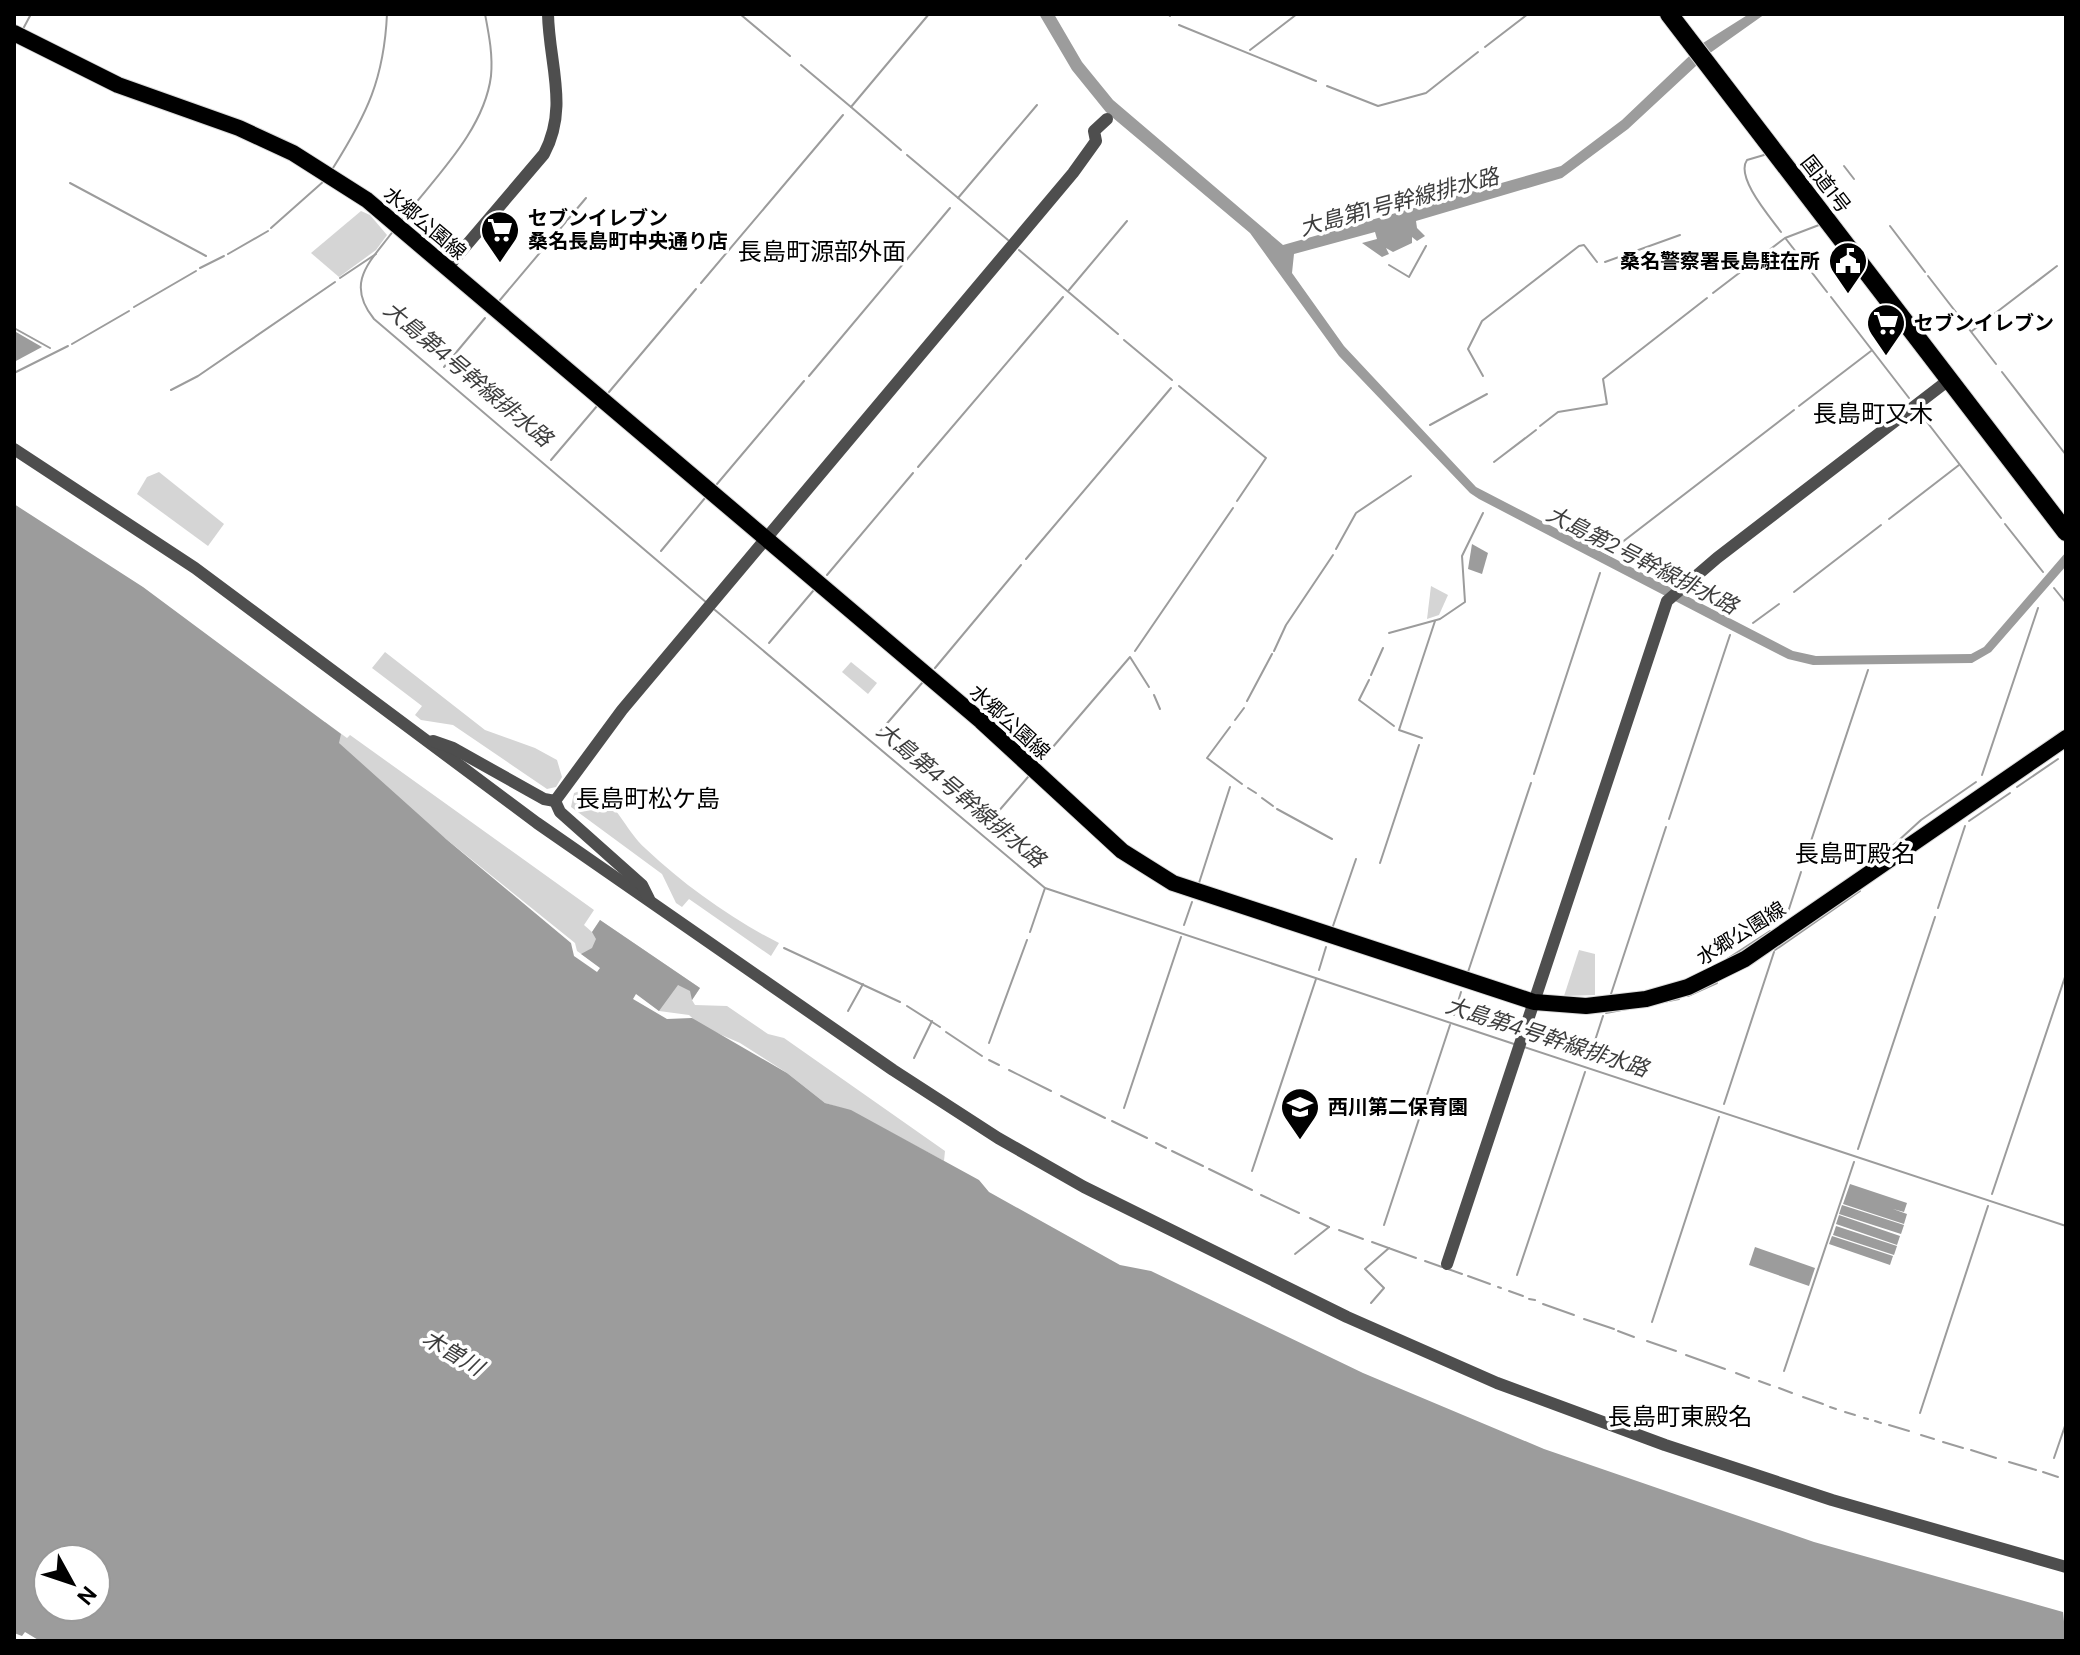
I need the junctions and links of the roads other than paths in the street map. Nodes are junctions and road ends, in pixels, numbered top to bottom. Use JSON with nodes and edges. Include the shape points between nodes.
{"nodes":[{"id":1,"x":548,"y":14,"type":"edge"},
{"id":2,"x":1669,"y":14,"type":"edge"},
{"id":3,"x":14,"y":33,"type":"edge"},
{"id":4,"x":1107,"y":119,"type":"dead end"},
{"id":5,"x":447,"y":268,"type":"junction"},
{"id":6,"x":1950,"y":379,"type":"junction"},
{"id":7,"x":14,"y":449,"type":"edge"},
{"id":8,"x":2066,"y":531,"type":"edge"},
{"id":9,"x":765,"y":536,"type":"junction"},
{"id":10,"x":422,"y":738,"type":"junction"},
{"id":11,"x":2066,"y":738,"type":"edge"},
{"id":12,"x":555,"y":801,"type":"junction"},
{"id":13,"x":651,"y":902,"type":"junction"},
{"id":14,"x":1534,"y":1002,"type":"junction"},
{"id":15,"x":1447,"y":1264,"type":"dead end"},
{"id":16,"x":2066,"y":1567,"type":"edge"}],
"edges":[{"from":1,"to":5,"type":"street","via":[[558,88],[552,139]]},
{"from":2,"to":6,"type":"highway","name":"国道1号"},
{"from":3,"to":5,"type":"main road","name":"水郷公園線","via":[[118,85],[293,153],[399,225]]},
{"from":4,"to":9,"type":"street","via":[[1094,131],[1096,141],[1073,173]]},
{"from":5,"to":9,"type":"main road","name":"水郷公園線"},
{"from":6,"to":8,"type":"highway","name":"国道1号"},
{"from":6,"to":14,"type":"street","via":[[1669,600]]},
{"from":7,"to":10,"type":"street","via":[[195,568]]},
{"from":9,"to":12,"type":"street","via":[[622,710]]},
{"from":9,"to":14,"type":"main road","name":"水郷公園線","via":[[981,721],[1130,858],[1195,892]]},
{"from":10,"to":12,"type":"street","via":[[453,748]]},
{"from":10,"to":13,"type":"street"},
{"from":11,"to":14,"type":"main road","name":"水郷公園線","via":[[1719,974],[1619,1004]]},
{"from":12,"to":13,"type":"street","via":[[560,812],[642,885]]},
{"from":13,"to":16,"type":"street","via":[[998,1138],[1149,1221],[1347,1317],[1497,1383],[1665,1445],[1935,1532]]},
{"from":14,"to":15,"type":"street"}]}
